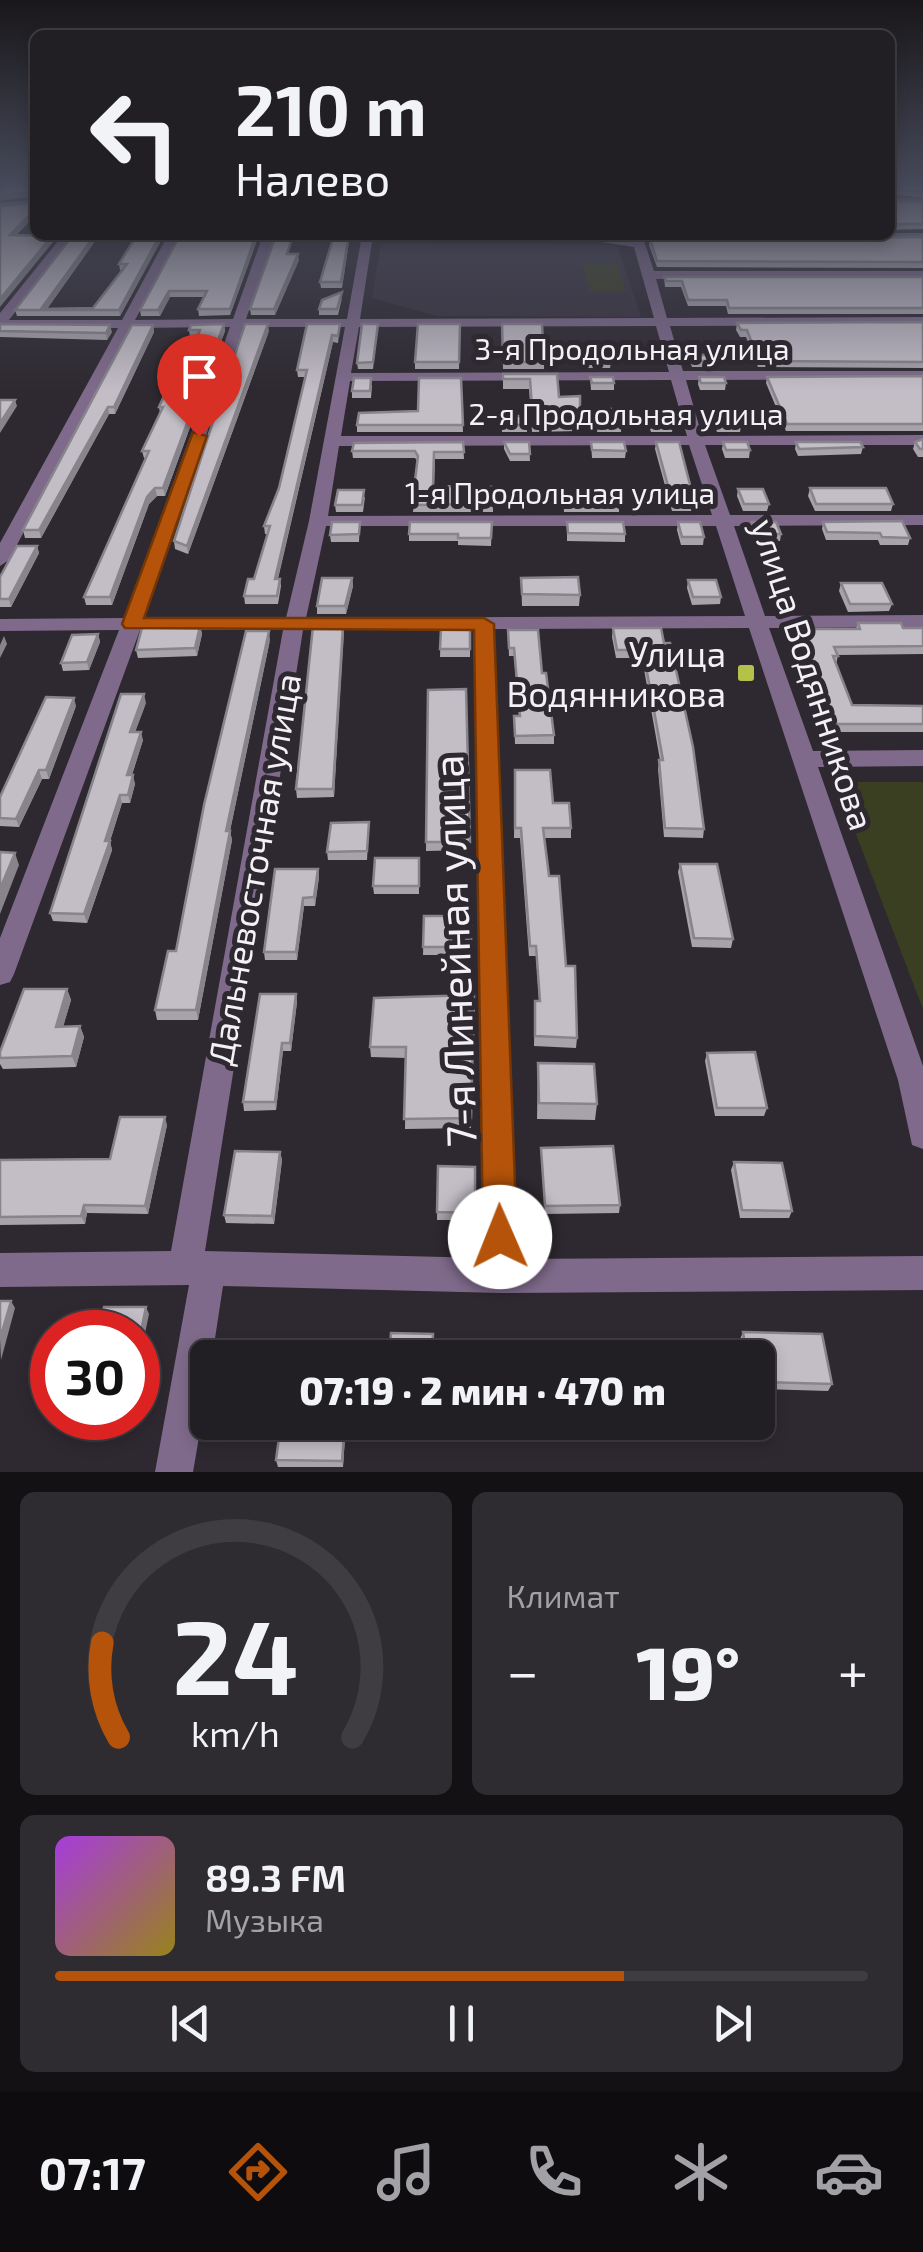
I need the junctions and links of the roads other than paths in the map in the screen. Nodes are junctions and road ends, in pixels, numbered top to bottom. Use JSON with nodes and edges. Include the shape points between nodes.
{"nodes":[{"id":1,"x":54,"y":254,"type":"edge"},
{"id":2,"x":164,"y":254,"type":"edge"},
{"id":3,"x":263,"y":254,"type":"edge"},
{"id":4,"x":365,"y":254,"type":"edge"},
{"id":5,"x":642,"y":254,"type":"edge"},
{"id":6,"x":648,"y":275,"type":"junction"},
{"id":7,"x":923,"y":276,"type":"edge"},
{"id":8,"x":660,"y":321,"type":"junction"},
{"id":9,"x":351,"y":322,"type":"junction"},
{"id":10,"x":923,"y":322,"type":"edge"},
{"id":11,"x":0,"y":323,"type":"edge"},
{"id":12,"x":125,"y":323,"type":"junction"},
{"id":13,"x":238,"y":323,"type":"junction"},
{"id":14,"x":923,"y":375,"type":"edge"},
{"id":15,"x":341,"y":376,"type":"junction"},
{"id":16,"x":677,"y":376,"type":"junction"},
{"id":17,"x":923,"y":440,"type":"edge"},
{"id":18,"x":330,"y":441,"type":"junction"},
{"id":19,"x":696,"y":441,"type":"junction"},
{"id":20,"x":723,"y":519,"type":"junction"},
{"id":21,"x":923,"y":520,"type":"edge"},
{"id":22,"x":318,"y":521,"type":"junction"},
{"id":23,"x":0,"y":560,"type":"edge"},
{"id":24,"x":756,"y":621,"type":"junction"},
{"id":25,"x":923,"y":622,"type":"edge"},
{"id":26,"x":132,"y":624,"type":"junction"},
{"id":27,"x":484,"y":624,"type":"junction"},
{"id":28,"x":0,"y":625,"type":"edge"},
{"id":29,"x":294,"y":625,"type":"junction"},
{"id":30,"x":923,"y":758,"type":"edge"},
{"id":31,"x":803,"y":759,"type":"junction"},
{"id":32,"x":0,"y":974,"type":"edge"},
{"id":33,"x":923,"y":1135,"type":"edge"},
{"id":34,"x":197,"y":1269,"type":"junction"},
{"id":35,"x":0,"y":1270,"type":"edge"},
{"id":36,"x":923,"y":1273,"type":"edge"},
{"id":37,"x":501,"y":1276,"type":"junction"},
{"id":38,"x":174,"y":1472,"type":"edge"}],
"edges":[{"from":1,"to":11,"type":"street"},
{"from":2,"to":12,"type":"street"},
{"from":3,"to":13,"type":"street"},
{"from":4,"to":9,"type":"street","name":"Дальневосточная улица"},
{"from":5,"to":6,"type":"street","name":"улица Водянникова"},
{"from":6,"to":7,"type":"street"},
{"from":6,"to":8,"type":"street","name":"улица Водянникова"},
{"from":8,"to":9,"type":"street"},
{"from":8,"to":10,"type":"street"},
{"from":8,"to":16,"type":"street","name":"улица Водянникова"},
{"from":9,"to":13,"type":"street"},
{"from":9,"to":15,"type":"street","name":"Дальневосточная улица"},
{"from":11,"to":12,"type":"street"},
{"from":12,"to":13,"type":"street"},
{"from":12,"to":23,"type":"street"},
{"from":13,"to":26,"type":"street"},
{"from":14,"to":16,"type":"street","name":"3-я Продольная улица"},
{"from":15,"to":16,"type":"street","name":"3-я Продольная улица"},
{"from":15,"to":18,"type":"street","name":"Дальневосточная улица"},
{"from":16,"to":19,"type":"street","name":"улица Водянникова"},
{"from":17,"to":19,"type":"street","name":"2-я Продольная улица"},
{"from":18,"to":19,"type":"street","name":"2-я Продольная улица"},
{"from":18,"to":22,"type":"street","name":"Дальневосточная улица"},
{"from":19,"to":20,"type":"street","name":"улица Водянникова"},
{"from":20,"to":21,"type":"street","name":"1-я Продольная улица"},
{"from":20,"to":22,"type":"street","name":"1-я Продольная улица"},
{"from":20,"to":24,"type":"street","name":"улица Водянникова"},
{"from":22,"to":29,"type":"street","name":"Дальневосточная улица"},
{"from":24,"to":25,"type":"street"},
{"from":24,"to":27,"type":"street"},
{"from":24,"to":31,"type":"street","name":"улица Водянникова"},
{"from":26,"to":28,"type":"street"},
{"from":26,"to":29,"type":"street"},
{"from":26,"to":32,"type":"street"},
{"from":27,"to":29,"type":"street"},
{"from":27,"to":37,"type":"street","name":"7-я Линейная улица"},
{"from":29,"to":34,"type":"street","name":"Дальневосточная улица"},
{"from":30,"to":31,"type":"street"},
{"from":31,"to":33,"type":"street","name":"улица Водянникова","via":[[913,1080]]},
{"from":34,"to":35,"type":"street"},
{"from":34,"to":37,"type":"street"},
{"from":34,"to":38,"type":"street","name":"Дальневосточная улица"},
{"from":36,"to":37,"type":"street"}]}
